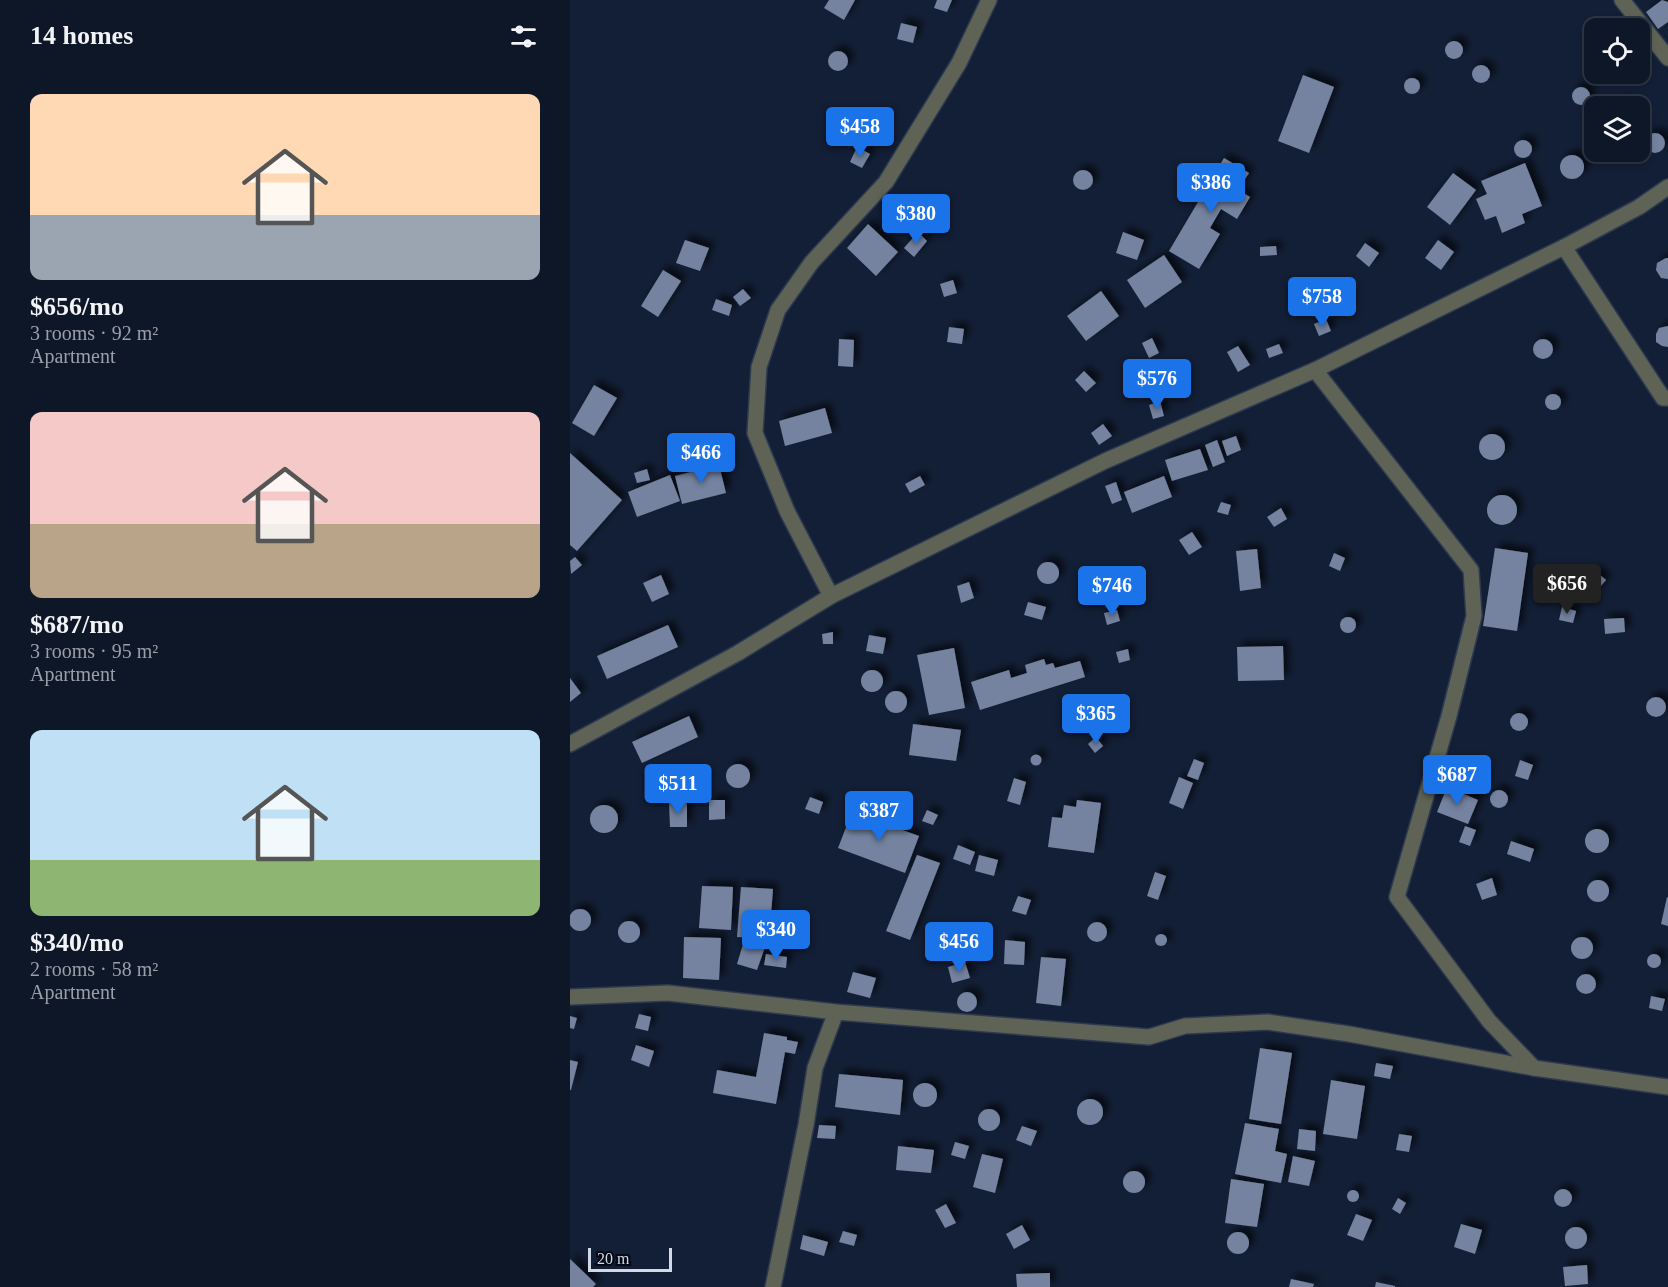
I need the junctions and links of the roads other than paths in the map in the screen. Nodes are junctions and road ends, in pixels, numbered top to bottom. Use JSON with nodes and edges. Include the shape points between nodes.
{"nodes":[{"id":1,"x":989,"y":0,"type":"edge"},
{"id":2,"x":1622,"y":0,"type":"edge"},
{"id":3,"x":1668,"y":58,"type":"edge"},
{"id":4,"x":1668,"y":187,"type":"edge"},
{"id":5,"x":1564,"y":247,"type":"junction"},
{"id":6,"x":1314,"y":370,"type":"junction"},
{"id":7,"x":1668,"y":398,"type":"edge"},
{"id":8,"x":831,"y":596,"type":"junction"},
{"id":9,"x":570,"y":744,"type":"edge"},
{"id":10,"x":570,"y":997,"type":"edge"},
{"id":11,"x":836,"y":1012,"type":"junction"},
{"id":12,"x":1534,"y":1068,"type":"junction"},
{"id":13,"x":1668,"y":1087,"type":"edge"},
{"id":14,"x":773,"y":1287,"type":"edge"}],
"edges":[{"from":1,"to":8,"type":"street","via":[[959,63],[886,182],[812,262],[778,310],[759,367],[755,433],[787,511]]},
{"from":2,"to":3,"type":"street"},
{"from":4,"to":5,"type":"street"},
{"from":5,"to":6,"type":"street"},
{"from":5,"to":7,"type":"street","via":[[1663,398]]},
{"from":6,"to":8,"type":"street","via":[[1106,461]]},
{"from":6,"to":12,"type":"street","via":[[1471,570],[1474,616],[1397,897],[1489,1021]]},
{"from":8,"to":9,"type":"street","via":[[738,653]]},
{"from":10,"to":11,"type":"street","via":[[668,993]]},
{"from":11,"to":12,"type":"street","via":[[1149,1037],[1185,1026],[1268,1023]]},
{"from":11,"to":14,"type":"street","via":[[815,1068]]},
{"from":12,"to":13,"type":"street"}]}
